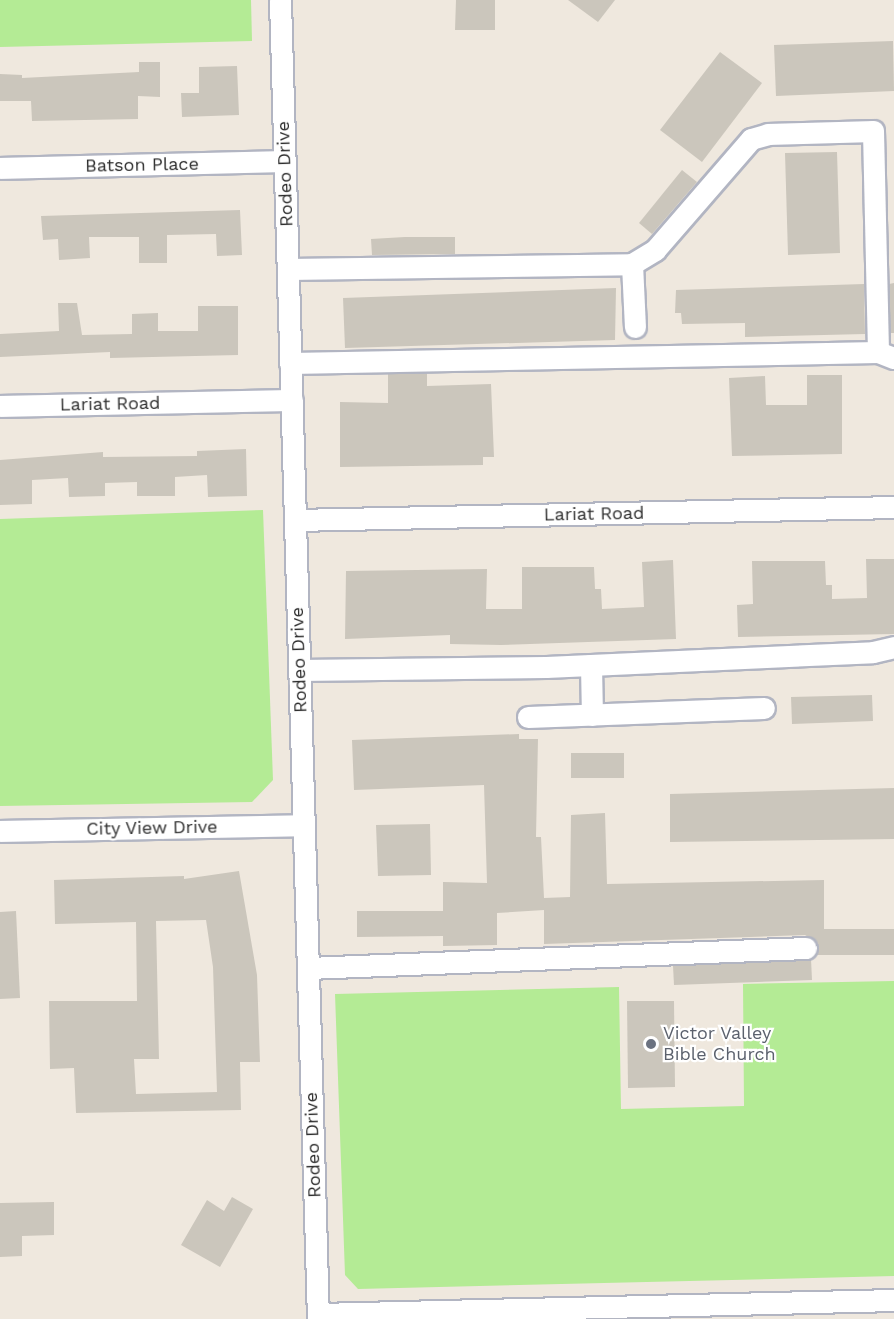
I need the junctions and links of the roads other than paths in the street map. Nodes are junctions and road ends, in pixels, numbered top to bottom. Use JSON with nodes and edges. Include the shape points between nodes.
{"nodes":[{"id":1,"x":280,"y":0,"type":"edge"},
{"id":2,"x":285,"y":161,"type":"junction"},
{"id":3,"x":0,"y":168,"type":"edge"},
{"id":4,"x":632,"y":264,"type":"junction"},
{"id":5,"x":288,"y":269,"type":"junction"},
{"id":6,"x":635,"y":327,"type":"dead end"},
{"id":7,"x":888,"y":356,"type":"edge"},
{"id":8,"x":290,"y":363,"type":"junction"},
{"id":9,"x":292,"y":400,"type":"junction"},
{"id":10,"x":0,"y":406,"type":"edge"},
{"id":11,"x":894,"y":507,"type":"edge"},
{"id":12,"x":295,"y":520,"type":"junction"},
{"id":13,"x":894,"y":647,"type":"edge"},
{"id":14,"x":591,"y":665,"type":"junction"},
{"id":15,"x":299,"y":670,"type":"junction"},
{"id":16,"x":764,"y":708,"type":"dead end"},
{"id":17,"x":592,"y":715,"type":"junction"},
{"id":18,"x":528,"y":717,"type":"dead end"},
{"id":19,"x":304,"y":825,"type":"junction"},
{"id":20,"x":0,"y":831,"type":"edge"},
{"id":21,"x":806,"y":948,"type":"dead end"},
{"id":22,"x":308,"y":968,"type":"junction"},
{"id":23,"x":894,"y":1300,"type":"edge"},
{"id":24,"x":754,"y":1311,"type":"edge"},
{"id":25,"x":318,"y":1316,"type":"edge"}],
"edges":[{"from":1,"to":2,"type":"street","name":"Rodeo Drive"},
{"from":2,"to":3,"type":"street","name":"Batson Place"},
{"from":2,"to":5,"type":"street","name":"Rodeo Drive"},
{"from":4,"to":5,"type":"street"},
{"from":4,"to":6,"type":"street"},
{"from":4,"to":7,"type":"street","via":[[655,250],[751,139],[768,134],[873,131],[878,331]]},
{"from":5,"to":8,"type":"street","name":"Rodeo Drive"},
{"from":7,"to":8,"type":"street"},
{"from":8,"to":9,"type":"street","name":"Rodeo Drive"},
{"from":9,"to":10,"type":"street","name":"Lariat Road"},
{"from":9,"to":12,"type":"street","name":"Rodeo Drive"},
{"from":11,"to":12,"type":"street","name":"Lariat Road"},
{"from":12,"to":15,"type":"street","name":"Rodeo Drive"},
{"from":13,"to":14,"type":"street","via":[[873,652]]},
{"from":14,"to":15,"type":"street"},
{"from":14,"to":17,"type":"street"},
{"from":15,"to":19,"type":"street","name":"Rodeo Drive"},
{"from":16,"to":17,"type":"street"},
{"from":17,"to":18,"type":"street"},
{"from":19,"to":20,"type":"street","name":"City View Drive"},
{"from":19,"to":22,"type":"street","name":"Rodeo Drive"},
{"from":21,"to":22,"type":"street"},
{"from":22,"to":25,"type":"street","name":"Rodeo Drive"},
{"from":23,"to":24,"type":"street"},
{"from":24,"to":25,"type":"street"}]}
